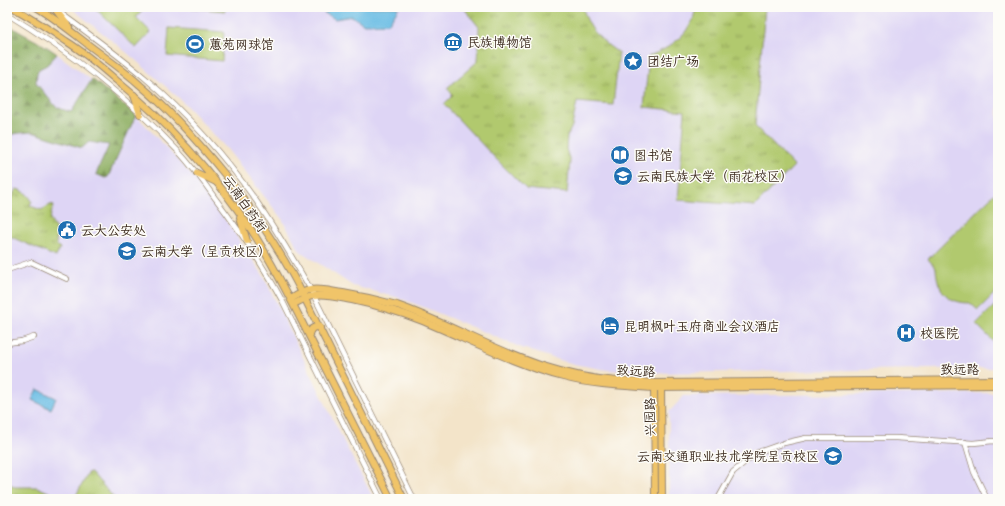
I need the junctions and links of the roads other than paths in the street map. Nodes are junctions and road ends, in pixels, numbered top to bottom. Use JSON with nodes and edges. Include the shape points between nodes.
{"nodes":[{"id":1,"x":12,"y":7,"type":"edge"},
{"id":2,"x":36,"y":7,"type":"edge"},
{"id":3,"x":54,"y":8,"type":"edge"},
{"id":4,"x":7,"y":14,"type":"edge"},
{"id":5,"x":73,"y":33,"type":"junction"},
{"id":6,"x":133,"y":94,"type":"junction"},
{"id":7,"x":140,"y":114,"type":"junction"},
{"id":8,"x":197,"y":173,"type":"junction"},
{"id":9,"x":217,"y":183,"type":"junction"},
{"id":10,"x":239,"y":212,"type":"junction"},
{"id":11,"x":246,"y":242,"type":"junction"},
{"id":12,"x":289,"y":269,"type":"junction"},
{"id":13,"x":7,"y":270,"type":"edge"},
{"id":14,"x":278,"y":274,"type":"junction"},
{"id":15,"x":67,"y":280,"type":"dead end"},
{"id":16,"x":312,"y":293,"type":"junction"},
{"id":17,"x":304,"y":295,"type":"junction"},
{"id":18,"x":292,"y":301,"type":"junction"},
{"id":19,"x":320,"y":328,"type":"junction"},
{"id":20,"x":309,"y":334,"type":"junction"},
{"id":21,"x":34,"y":337,"type":"dead end"},
{"id":22,"x":7,"y":343,"type":"edge"},
{"id":23,"x":998,"y":380,"type":"edge"},
{"id":24,"x":657,"y":385,"type":"junction"},
{"id":25,"x":998,"y":386,"type":"edge"},
{"id":26,"x":965,"y":442,"type":"junction"},
{"id":27,"x":998,"y":442,"type":"edge"},
{"id":28,"x":381,"y":499,"type":"edge"},
{"id":29,"x":391,"y":499,"type":"edge"},
{"id":30,"x":404,"y":499,"type":"edge"},
{"id":31,"x":414,"y":499,"type":"edge"},
{"id":32,"x":655,"y":499,"type":"edge"},
{"id":33,"x":662,"y":499,"type":"edge"},
{"id":34,"x":718,"y":499,"type":"edge"},
{"id":35,"x":987,"y":499,"type":"edge"}],
"edges":[{"from":1,"to":6,"type":"main road","name":"云南白药街","via":[[68,41]]},
{"from":2,"to":5,"type":"main road","name":"云南白药街"},
{"from":3,"to":5,"type":"main road"},
{"from":3,"to":16,"type":"street","via":[[112,50],[172,103],[197,129],[257,202]]},
{"from":4,"to":7,"type":"street","via":[[62,49]]},
{"from":5,"to":12,"type":"main road","name":"云南白药街","via":[[140,85],[212,159],[250,207]]},
{"from":6,"to":7,"type":"main road"},
{"from":6,"to":9,"type":"main road","name":"云南白药街","via":[[183,142]]},
{"from":7,"to":8,"type":"street"},
{"from":8,"to":9,"type":"main road"},
{"from":8,"to":11,"type":"street"},
{"from":9,"to":10,"type":"main road","name":"云南白药街"},
{"from":10,"to":11,"type":"main road"},
{"from":10,"to":14,"type":"main road","name":"云南白药街"},
{"from":11,"to":28,"type":"street","via":[[283,302]]},
{"from":12,"to":14,"type":"main road","via":[[285,276]]},
{"from":12,"to":17,"type":"main road","name":"云南白药街"},
{"from":13,"to":15,"type":"street","via":[[31,262]]},
{"from":14,"to":18,"type":"main road","name":"云南白药街"},
{"from":16,"to":17,"type":"main road","name":"致远路"},
{"from":16,"to":24,"type":"main road","name":"致远路","via":[[321,290],[396,305],[514,355],[565,372],[606,380]]},
{"from":16,"to":31,"type":"street"},
{"from":17,"to":18,"type":"main road","name":"致远路"},
{"from":17,"to":19,"type":"main road","name":"云南白药街"},
{"from":18,"to":20,"type":"main road","name":"云南白药街"},
{"from":19,"to":20,"type":"main road","via":[[313,328]]},
{"from":19,"to":30,"type":"main road","name":"云南白药街"},
{"from":20,"to":29,"type":"main road","name":"云南白药街"},
{"from":21,"to":22,"type":"street"},
{"from":23,"to":24,"type":"main road","name":"致远路"},
{"from":24,"to":25,"type":"main road","name":"致远路"},
{"from":24,"to":32,"type":"main road","name":"兴园路"},
{"from":24,"to":33,"type":"main road","name":"兴园路"},
{"from":26,"to":27,"type":"street"},
{"from":26,"to":34,"type":"street","via":[[896,438],[806,438],[784,443],[756,453],[733,472]]},
{"from":26,"to":35,"type":"street","via":[[974,472]]}]}
